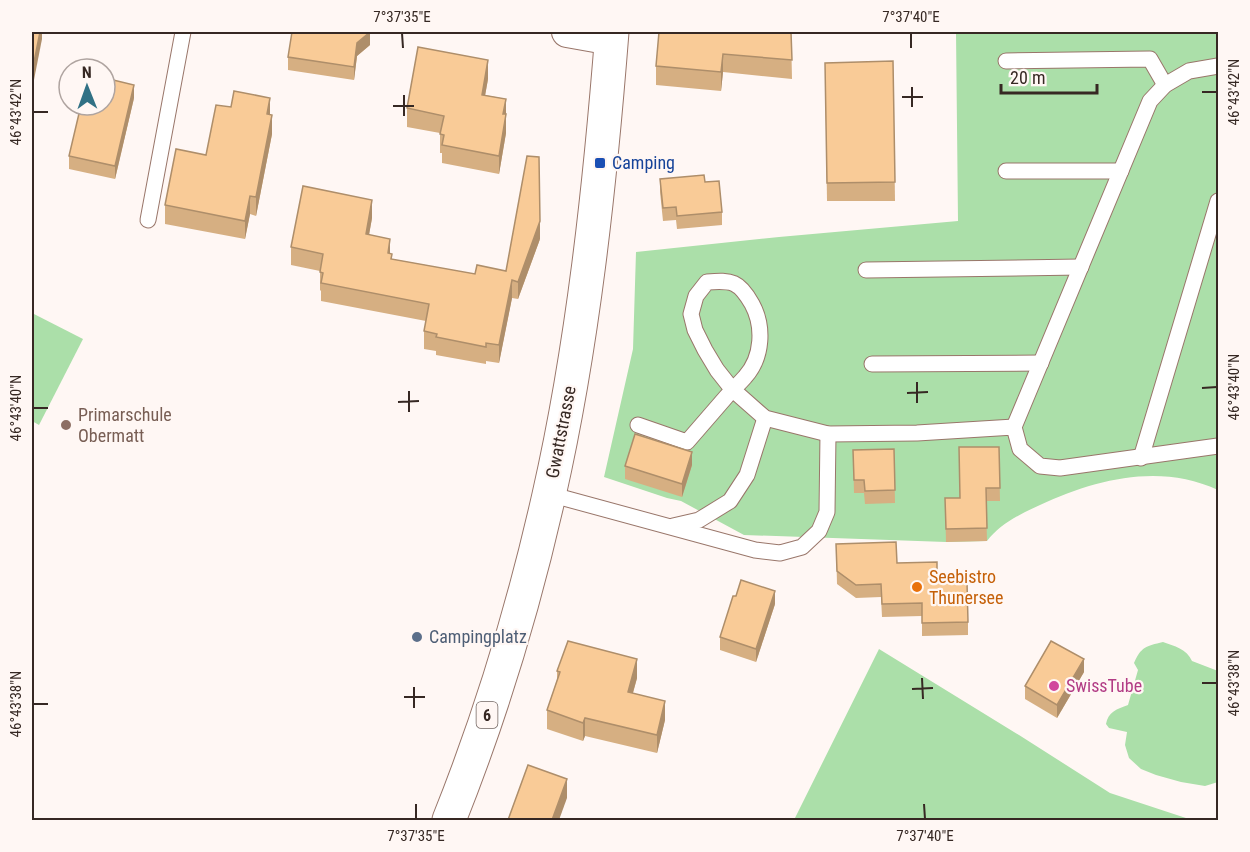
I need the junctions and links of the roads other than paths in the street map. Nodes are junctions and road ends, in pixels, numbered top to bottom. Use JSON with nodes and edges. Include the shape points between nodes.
{"nodes":[{"id":1,"x":183,"y":32,"type":"edge"},
{"id":2,"x":567,"y":32,"type":"edge"},
{"id":3,"x":612,"y":36,"type":"edge"},
{"id":4,"x":1006,"y":62,"type":"dead end"},
{"id":5,"x":1218,"y":66,"type":"edge"},
{"id":6,"x":1165,"y":85,"type":"junction"},
{"id":7,"x":1006,"y":171,"type":"dead end"},
{"id":8,"x":1121,"y":171,"type":"junction"},
{"id":9,"x":1218,"y":201,"type":"edge"},
{"id":10,"x":148,"y":220,"type":"dead end"},
{"id":11,"x":1081,"y":267,"type":"junction"},
{"id":12,"x":866,"y":270,"type":"dead end"},
{"id":13,"x":1041,"y":363,"type":"junction"},
{"id":14,"x":872,"y":364,"type":"dead end"},
{"id":15,"x":732,"y":389,"type":"junction"},
{"id":16,"x":765,"y":418,"type":"junction"},
{"id":17,"x":638,"y":425,"type":"dead end"},
{"id":18,"x":1014,"y":427,"type":"junction"},
{"id":19,"x":828,"y":434,"type":"junction"},
{"id":20,"x":1218,"y":446,"type":"edge"},
{"id":21,"x":1141,"y":458,"type":"junction"},
{"id":22,"x":549,"y":494,"type":"junction"},
{"id":23,"x":670,"y":526,"type":"junction"},
{"id":24,"x":449,"y":820,"type":"edge"}],
"edges":[{"from":1,"to":10,"type":"lane"},
{"from":2,"to":3,"type":"street"},
{"from":3,"to":22,"type":"main road","name":"Gwattstrasse","number":"6","via":[[589,259]]},
{"from":4,"to":6,"type":"lane","via":[[1150,59]]},
{"from":5,"to":6,"type":"lane","via":[[1189,71]]},
{"from":6,"to":8,"type":"lane","via":[[1150,101]]},
{"from":7,"to":8,"type":"lane"},
{"from":8,"to":11,"type":"lane"},
{"from":9,"to":21,"type":"lane"},
{"from":11,"to":12,"type":"lane"},
{"from":11,"to":13,"type":"lane"},
{"from":13,"to":14,"type":"lane"},
{"from":13,"to":18,"type":"lane"},
{"from":15,"to":15,"type":"lane","via":[[747,375],[758,353],[761,331],[744,289],[726,280],[707,282],[696,296],[691,314],[705,351]]},
{"from":15,"to":16,"type":"lane"},
{"from":15,"to":17,"type":"lane","via":[[687,442]]},
{"from":16,"to":19,"type":"lane"},
{"from":16,"to":23,"type":"lane","via":[[747,475],[730,501],[699,520]]},
{"from":18,"to":19,"type":"lane"},
{"from":18,"to":21,"type":"lane","via":[[1020,449],[1041,466],[1060,468]]},
{"from":19,"to":23,"type":"lane","via":[[827,512],[819,531],[802,547],[780,553],[755,550]]},
{"from":20,"to":21,"type":"lane"},
{"from":22,"to":23,"type":"lane"},
{"from":22,"to":24,"type":"main road","name":"Gwattstrasse","number":"6","via":[[507,652]]}]}
